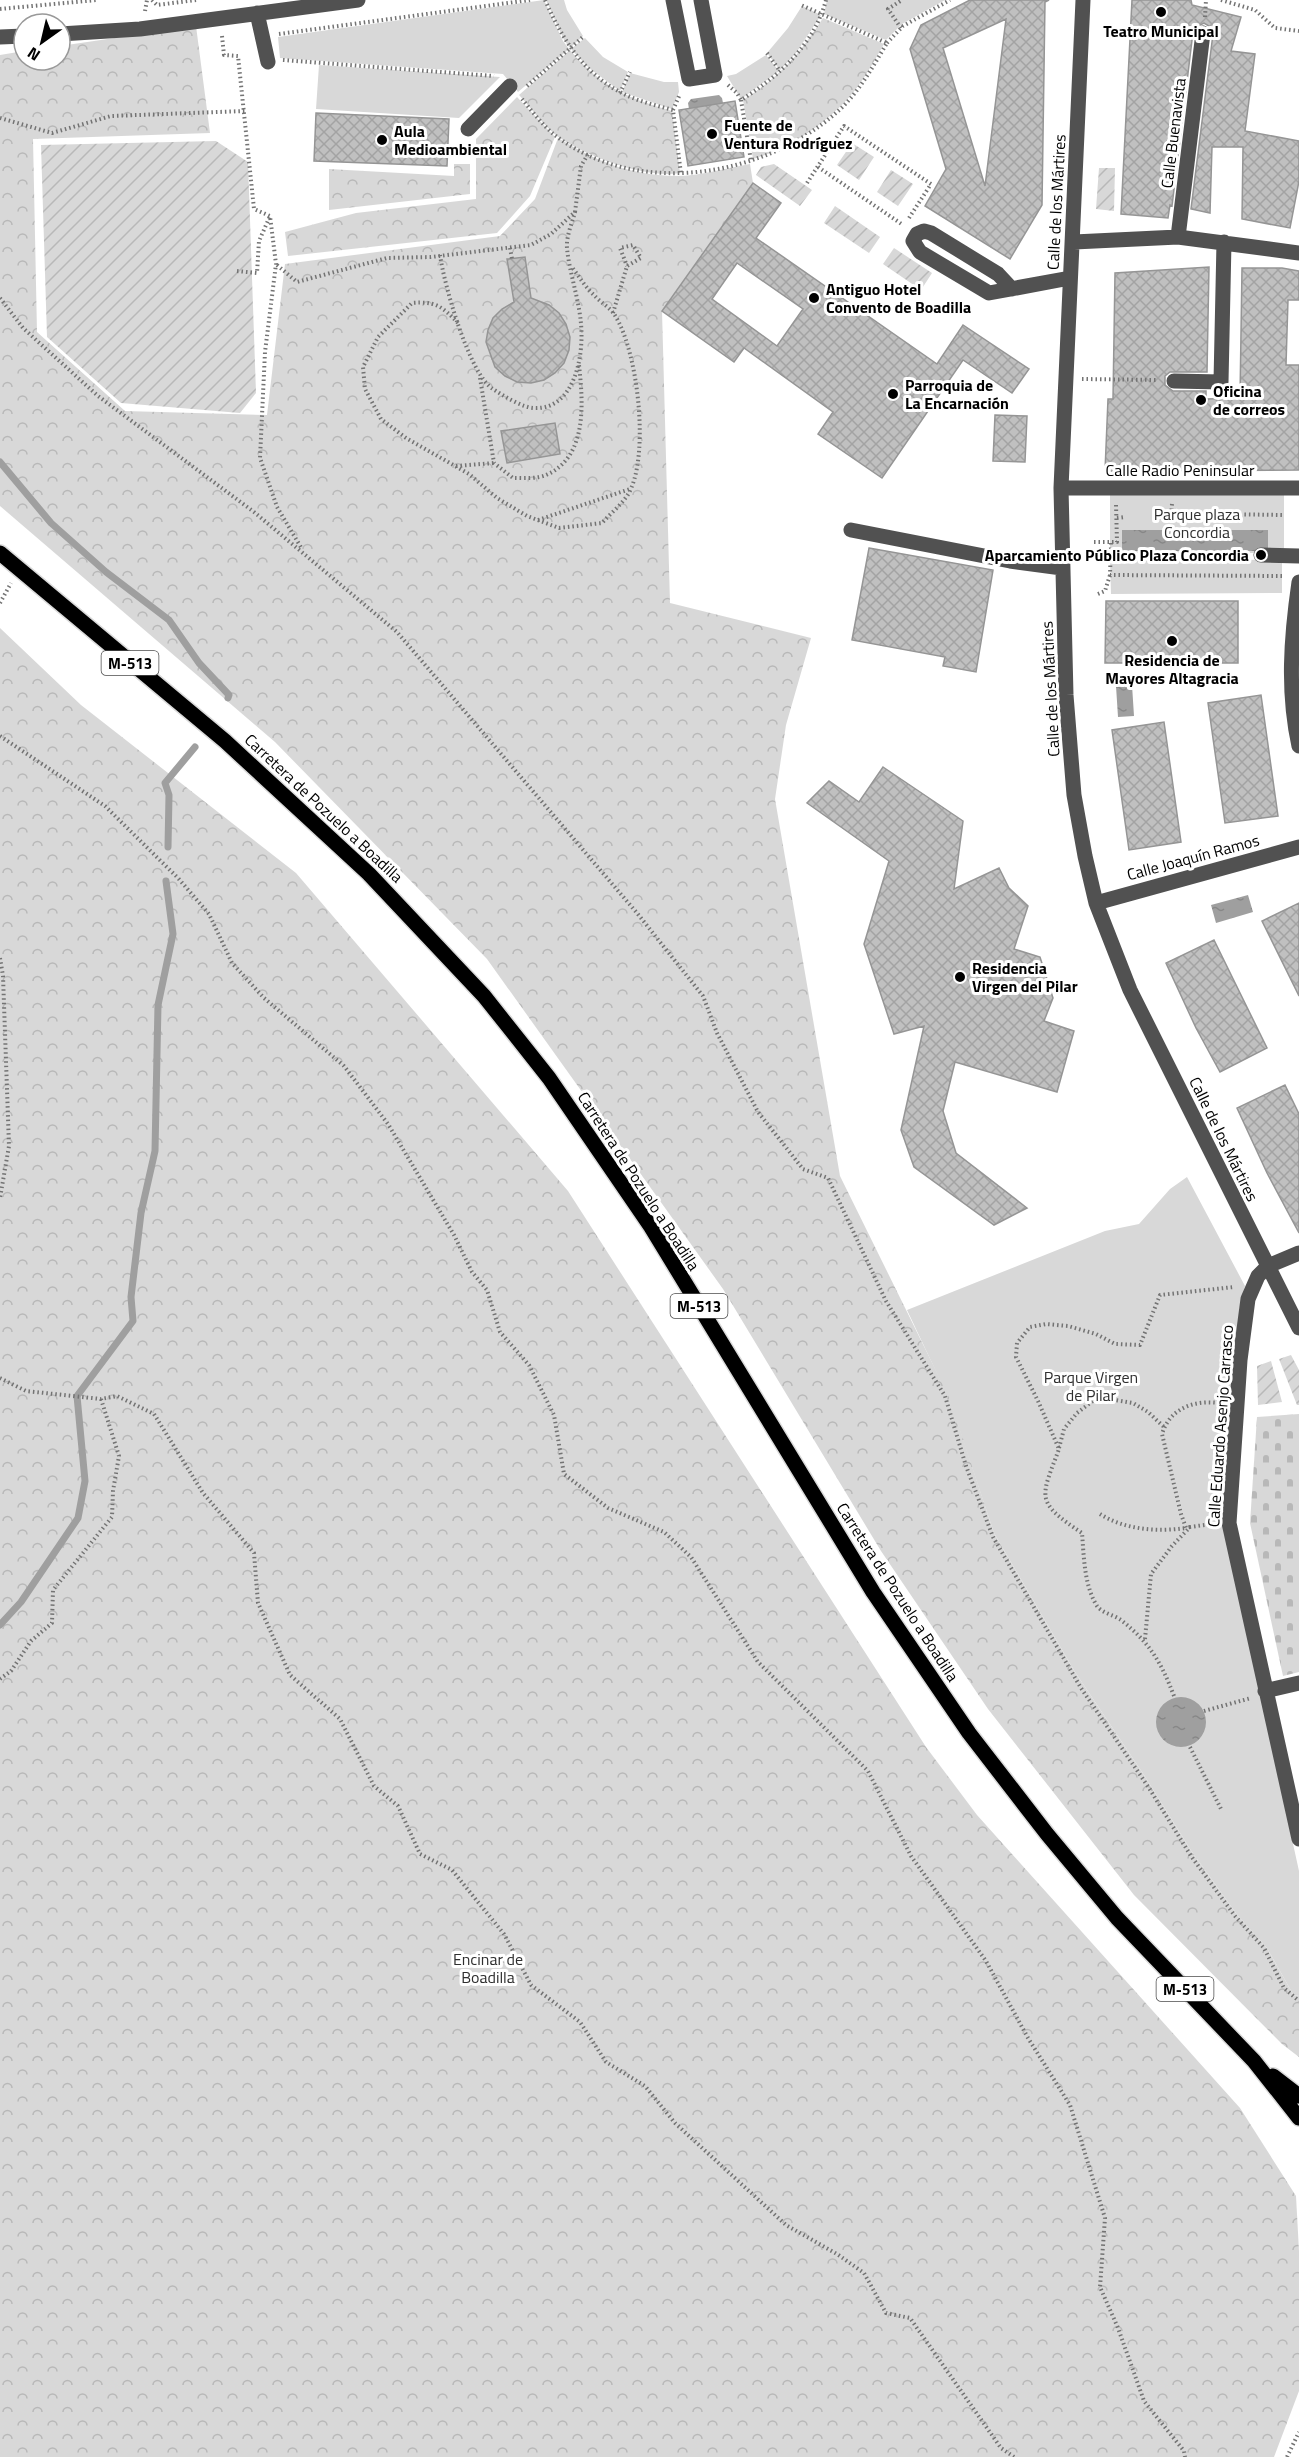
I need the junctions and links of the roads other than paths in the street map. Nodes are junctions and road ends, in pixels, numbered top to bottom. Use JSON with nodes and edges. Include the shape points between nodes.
{"nodes":[{"id":1,"x":358,"y":0,"type":"edge"},
{"id":2,"x":674,"y":0,"type":"edge"},
{"id":3,"x":701,"y":0,"type":"edge"},
{"id":4,"x":1083,"y":0,"type":"edge"},
{"id":5,"x":257,"y":13,"type":"junction"},
{"id":6,"x":72,"y":33,"type":"edge"},
{"id":7,"x":1203,"y":33,"type":"dead end"},
{"id":8,"x":273,"y":61,"type":"road end"},
{"id":9,"x":514,"y":90,"type":"road end"},
{"id":10,"x":468,"y":129,"type":"dead end"},
{"id":11,"x":1178,"y":237,"type":"junction"},
{"id":12,"x":1074,"y":242,"type":"junction"},
{"id":13,"x":1224,"y":242,"type":"junction"},
{"id":14,"x":1299,"y":253,"type":"edge"},
{"id":15,"x":1070,"y":278,"type":"junction"},
{"id":16,"x":1012,"y":289,"type":"junction"},
{"id":17,"x":1174,"y":381,"type":"road end"},
{"id":18,"x":1061,"y":488,"type":"junction"},
{"id":19,"x":1299,"y":488,"type":"edge"},
{"id":20,"x":851,"y":530,"type":"dead end"},
{"id":21,"x":0,"y":553,"type":"edge"},
{"id":22,"x":1261,"y":555,"type":"dead end"},
{"id":23,"x":1299,"y":556,"type":"edge"},
{"id":24,"x":1062,"y":568,"type":"junction"},
{"id":25,"x":1299,"y":582,"type":"edge"},
{"id":26,"x":1299,"y":746,"type":"edge"},
{"id":27,"x":1299,"y":846,"type":"edge"},
{"id":28,"x":1096,"y":903,"type":"junction"},
{"id":29,"x":1299,"y":1253,"type":"edge"},
{"id":30,"x":1268,"y":1266,"type":"junction"},
{"id":31,"x":1299,"y":1328,"type":"edge"},
{"id":32,"x":1299,"y":1683,"type":"edge"},
{"id":33,"x":1266,"y":1693,"type":"junction"},
{"id":34,"x":1299,"y":1839,"type":"edge"},
{"id":35,"x":1254,"y":2061,"type":"junction"},
{"id":36,"x":1299,"y":2096,"type":"edge"},
{"id":37,"x":1299,"y":2118,"type":"edge"}],
"edges":[{"from":1,"to":5,"type":"street"},
{"from":2,"to":3,"type":"street","via":[[689,79],[715,75]]},
{"from":4,"to":12,"type":"street","name":"Calle de los Mártires"},
{"from":5,"to":6,"type":"street","via":[[140,29]]},
{"from":5,"to":8,"type":"street"},
{"from":7,"to":11,"type":"street","name":"Calle Buenavista"},
{"from":9,"to":10,"type":"street"},
{"from":11,"to":12,"type":"street"},
{"from":11,"to":13,"type":"street"},
{"from":12,"to":15,"type":"street","name":"Calle de los Mártires"},
{"from":13,"to":14,"type":"street"},
{"from":13,"to":17,"type":"street","via":[[1221,382]]},
{"from":15,"to":16,"type":"street"},
{"from":15,"to":18,"type":"street","name":"Calle de los Mártires"},
{"from":16,"to":16,"type":"street","via":[[998,274],[931,233],[917,234],[913,241],[920,252],[989,293]]},
{"from":18,"to":19,"type":"street","name":"Calle Radio Peninsular"},
{"from":18,"to":24,"type":"street","name":"Calle de los Mártires"},
{"from":20,"to":24,"type":"street"},
{"from":21,"to":35,"type":"main road","name":"Carretera de Pozuelo a Boadilla","number":"M-513","via":[[234,749],[369,874],[484,996],[555,1086],[651,1227],[873,1592],[969,1733],[1117,1918]]},
{"from":22,"to":23,"type":"street"},
{"from":24,"to":28,"type":"street","name":"Calle de los Mártires","via":[[1074,795]]},
{"from":25,"to":26,"type":"street","via":[[1291,676]]},
{"from":27,"to":28,"type":"street","name":"Calle Joaquín Ramos"},
{"from":28,"to":30,"type":"street","name":"Calle de los Mártires","via":[[1130,990]]},
{"from":29,"to":30,"type":"street"},
{"from":30,"to":31,"type":"street","name":"Calle de los Mártires"},
{"from":30,"to":33,"type":"street","name":"Calle Eduardo Asenjo Carrasco","via":[[1253,1283],[1248,1299],[1229,1523]]},
{"from":32,"to":33,"type":"street"},
{"from":33,"to":34,"type":"street","name":"Calle Eduardo Asenjo Carrasco"},
{"from":35,"to":36,"type":"main road","name":"Carretera de Pozuelo a Boadilla","number":"M-513"},
{"from":35,"to":37,"type":"main road","name":"Carretera de Pozuelo a Boadilla","number":"M-513"}]}
